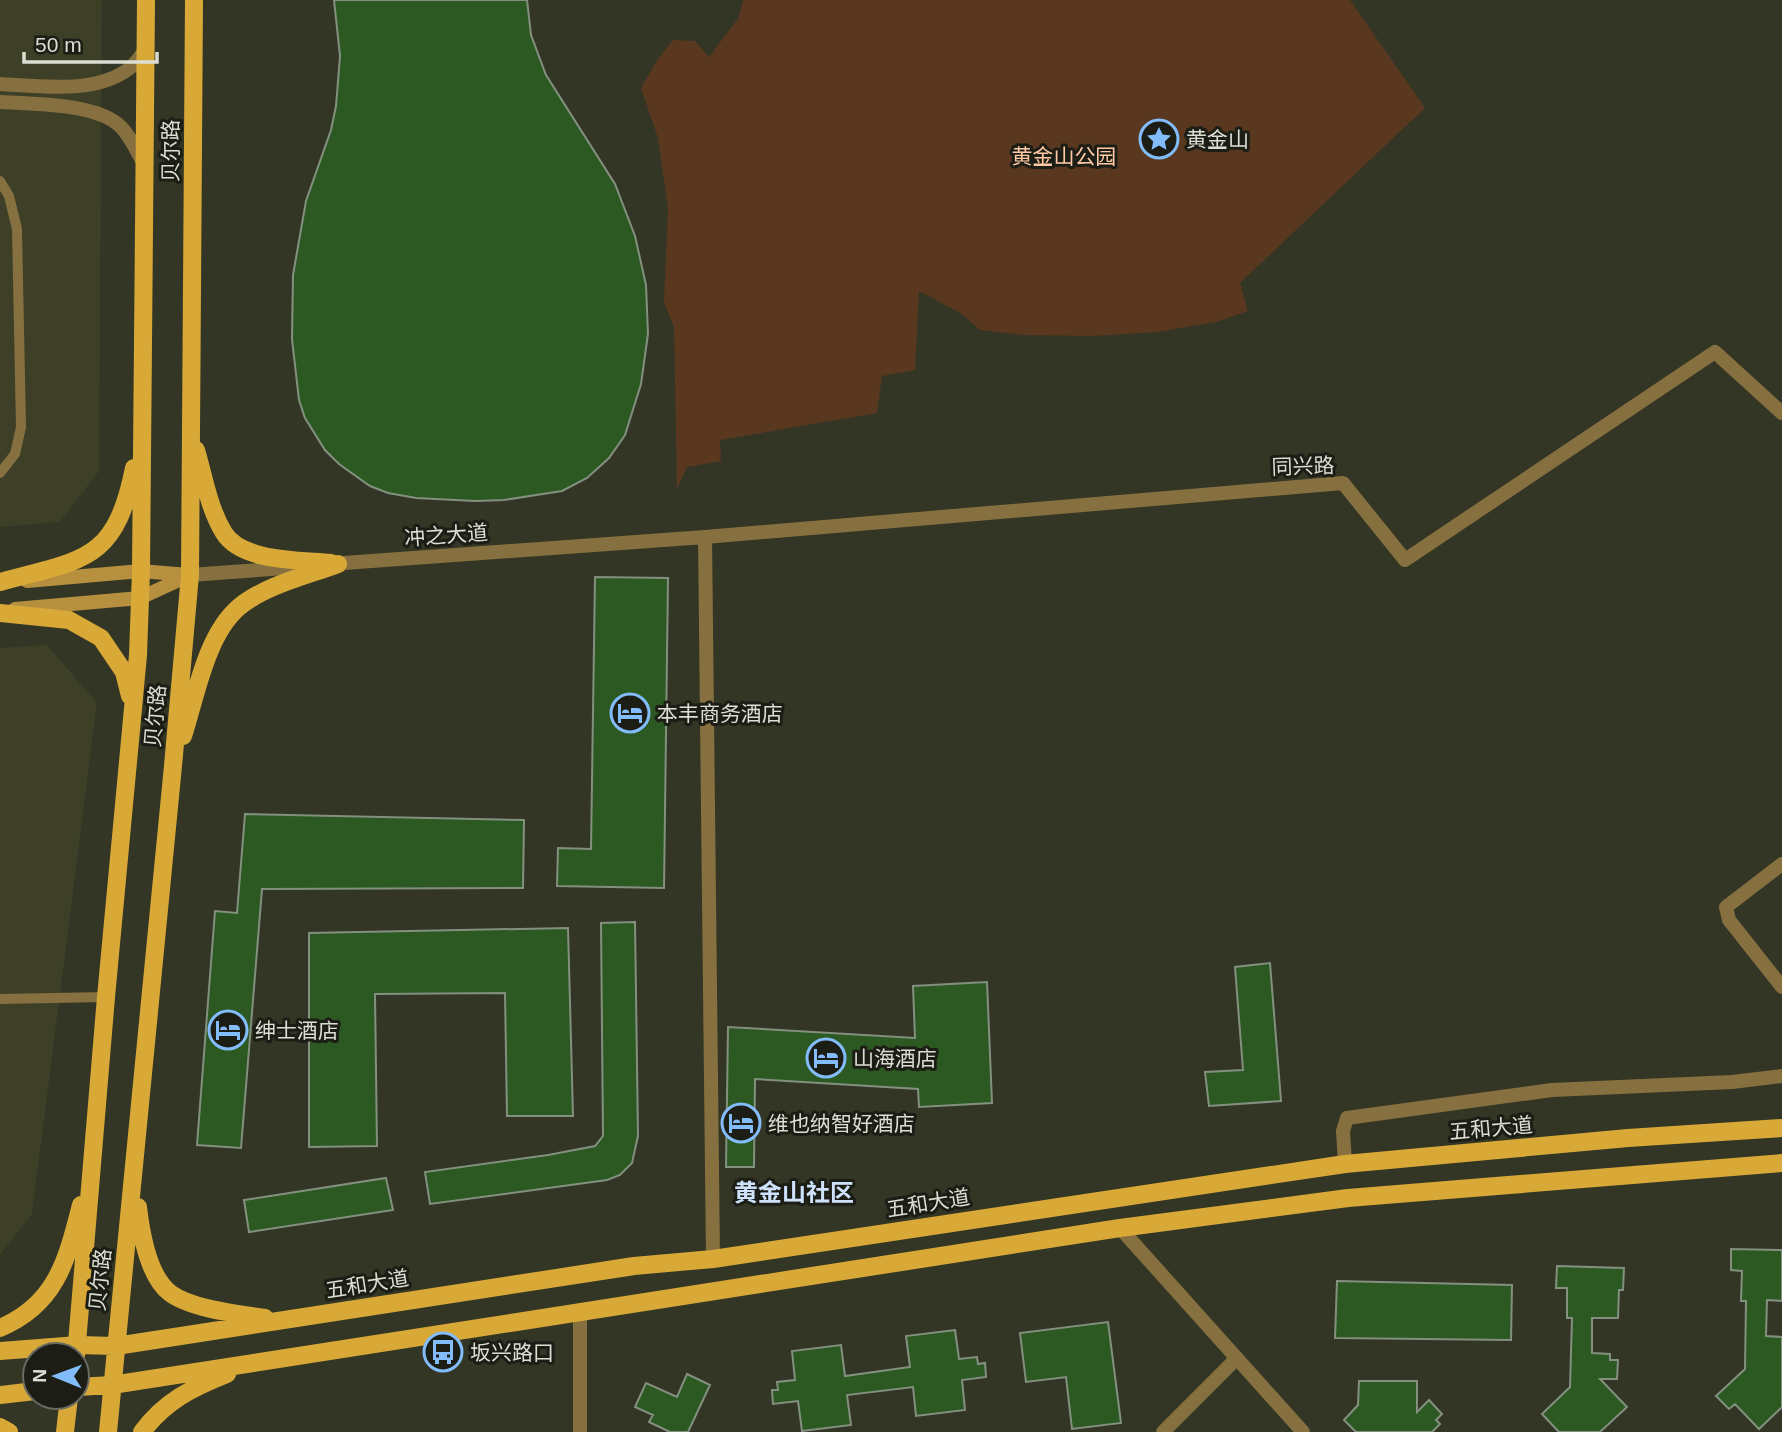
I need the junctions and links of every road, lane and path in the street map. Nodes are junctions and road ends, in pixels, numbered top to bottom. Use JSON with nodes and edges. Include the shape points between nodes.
{"nodes":[{"id":1,"x":146,"y":0,"type":"edge"},
{"id":2,"x":194,"y":0,"type":"edge"},
{"id":3,"x":145,"y":50,"type":"junction"},
{"id":4,"x":0,"y":84,"type":"edge"},
{"id":5,"x":0,"y":102,"type":"edge"},
{"id":6,"x":144,"y":164,"type":"junction"},
{"id":7,"x":0,"y":181,"type":"edge"},
{"id":8,"x":1782,"y":414,"type":"edge"},
{"id":9,"x":142,"y":427,"type":"junction"},
{"id":10,"x":191,"y":433,"type":"junction"},
{"id":11,"x":0,"y":473,"type":"edge"},
{"id":12,"x":705,"y":537,"type":"junction"},
{"id":13,"x":338,"y":564,"type":"junction"},
{"id":14,"x":141,"y":571,"type":"junction"},
{"id":15,"x":190,"y":575,"type":"junction"},
{"id":16,"x":0,"y":582,"type":"edge"},
{"id":17,"x":140,"y":598,"type":"junction"},
{"id":18,"x":0,"y":612,"type":"edge"},
{"id":19,"x":133,"y":708,"type":"junction"},
{"id":20,"x":173,"y":766,"type":"junction"},
{"id":21,"x":1782,"y":864,"type":"edge"},
{"id":22,"x":1782,"y":987,"type":"edge"},
{"id":23,"x":106,"y":997,"type":"junction"},
{"id":24,"x":0,"y":999,"type":"edge"},
{"id":25,"x":1782,"y":1076,"type":"edge"},
{"id":26,"x":1782,"y":1128,"type":"edge"},
{"id":27,"x":93,"y":1154,"type":"junction"},
{"id":28,"x":1782,"y":1163,"type":"edge"},
{"id":29,"x":1345,"y":1164,"type":"junction"},
{"id":30,"x":134,"y":1169,"type":"junction"},
{"id":31,"x":1120,"y":1228,"type":"junction"},
{"id":32,"x":713,"y":1258,"type":"junction"},
{"id":33,"x":580,"y":1311,"type":"junction"},
{"id":34,"x":279,"y":1321,"type":"junction"},
{"id":35,"x":0,"y":1328,"type":"edge"},
{"id":36,"x":78,"y":1341,"type":"edge"},
{"id":37,"x":116,"y":1346,"type":"junction"},
{"id":38,"x":91,"y":1349,"type":"edge"},
{"id":39,"x":21,"y":1351,"type":"edge"},
{"id":40,"x":0,"y":1352,"type":"edge"},
{"id":41,"x":1237,"y":1358,"type":"junction"},
{"id":42,"x":264,"y":1360,"type":"junction"},
{"id":43,"x":112,"y":1385,"type":"junction"},
{"id":44,"x":91,"y":1386,"type":"edge"},
{"id":45,"x":21,"y":1393,"type":"edge"},
{"id":46,"x":0,"y":1395,"type":"edge"},
{"id":47,"x":67,"y":1411,"type":"edge"},
{"id":48,"x":0,"y":1427,"type":"edge"},
{"id":49,"x":9,"y":1432,"type":"edge"},
{"id":50,"x":65,"y":1432,"type":"edge"},
{"id":51,"x":108,"y":1432,"type":"edge"},
{"id":52,"x":142,"y":1432,"type":"edge"},
{"id":53,"x":580,"y":1432,"type":"edge"},
{"id":54,"x":1163,"y":1432,"type":"edge"},
{"id":55,"x":1303,"y":1432,"type":"edge"}],
"edges":[{"from":1,"to":3,"type":"main road","name":"贝尔路"},
{"from":2,"to":10,"type":"main road","name":"贝尔路"},
{"from":3,"to":4,"type":"street","via":[[131,67],[110,79],[68,88]]},
{"from":3,"to":6,"type":"main road","name":"贝尔路"},
{"from":5,"to":6,"type":"street","via":[[68,106],[108,118],[121,127]]},
{"from":6,"to":9,"type":"main road","name":"贝尔路"},
{"from":7,"to":11,"type":"lane","via":[[17,229],[21,427],[15,454]]},
{"from":8,"to":12,"type":"street","name":"同兴路","via":[[1715,352],[1405,560],[1343,482]]},
{"from":9,"to":14,"type":"main road","name":"贝尔路"},
{"from":9,"to":16,"type":"main road","via":[[128,498],[117,526],[97,550],[77,561]]},
{"from":10,"to":13,"type":"main road","via":[[225,536],[269,558]]},
{"from":10,"to":15,"type":"main road","name":"贝尔路"},
{"from":12,"to":13,"type":"street","name":"冲之大道"},
{"from":12,"to":32,"type":"street"},
{"from":13,"to":15,"type":"street","name":"冲之大道"},
{"from":13,"to":20,"type":"main road","via":[[266,591],[239,608],[225,624],[210,652]]},
{"from":14,"to":15,"type":"main road","name":"冲之大道"},
{"from":14,"to":16,"type":"main road","name":"冲之大道"},
{"from":14,"to":17,"type":"main road","name":"贝尔路"},
{"from":15,"to":17,"type":"main road","name":"冲之大道"},
{"from":15,"to":20,"type":"main road","name":"贝尔路"},
{"from":17,"to":18,"type":"main road","name":"冲之大道"},
{"from":17,"to":19,"type":"main road","name":"贝尔路"},
{"from":18,"to":19,"type":"main road","via":[[69,620],[101,638],[124,672]]},
{"from":19,"to":23,"type":"main road","name":"贝尔路"},
{"from":20,"to":30,"type":"main road","name":"贝尔路"},
{"from":21,"to":22,"type":"street","via":[[1726,907],[1729,920]]},
{"from":23,"to":24,"type":"lane"},
{"from":23,"to":27,"type":"main road","name":"贝尔路"},
{"from":25,"to":29,"type":"street","via":[[1552,1090],[1347,1118]]},
{"from":26,"to":29,"type":"main road","name":"五和大道"},
{"from":27,"to":35,"type":"main road","via":[[70,1246],[56,1281],[42,1301]]},
{"from":27,"to":36,"type":"main road","name":"贝尔路"},
{"from":28,"to":31,"type":"main road","via":[[1348,1198]]},
{"from":29,"to":32,"type":"main road","name":"五和大道"},
{"from":30,"to":34,"type":"main road","via":[[141,1240],[170,1293],[212,1309]]},
{"from":30,"to":37,"type":"main road","name":"贝尔路"},
{"from":31,"to":33,"type":"main road"},
{"from":31,"to":41,"type":"street"},
{"from":32,"to":34,"type":"main road","name":"五和大道"},
{"from":33,"to":42,"type":"main road"},
{"from":33,"to":53,"type":"street"},
{"from":34,"to":37,"type":"main road","name":"五和大道"},
{"from":37,"to":38,"type":"main road","name":"五和大道"},
{"from":37,"to":43,"type":"main road","name":"贝尔路"},
{"from":39,"to":40,"type":"main road","name":"五和大道"},
{"from":41,"to":54,"type":"street"},
{"from":41,"to":55,"type":"street"},
{"from":42,"to":43,"type":"main road"},
{"from":42,"to":52,"type":"main road","via":[[194,1387],[164,1408]]},
{"from":43,"to":44,"type":"main road"},
{"from":43,"to":51,"type":"main road","name":"贝尔路"},
{"from":45,"to":46,"type":"main road"},
{"from":47,"to":50,"type":"main road"},
{"from":48,"to":49,"type":"main road"}]}
